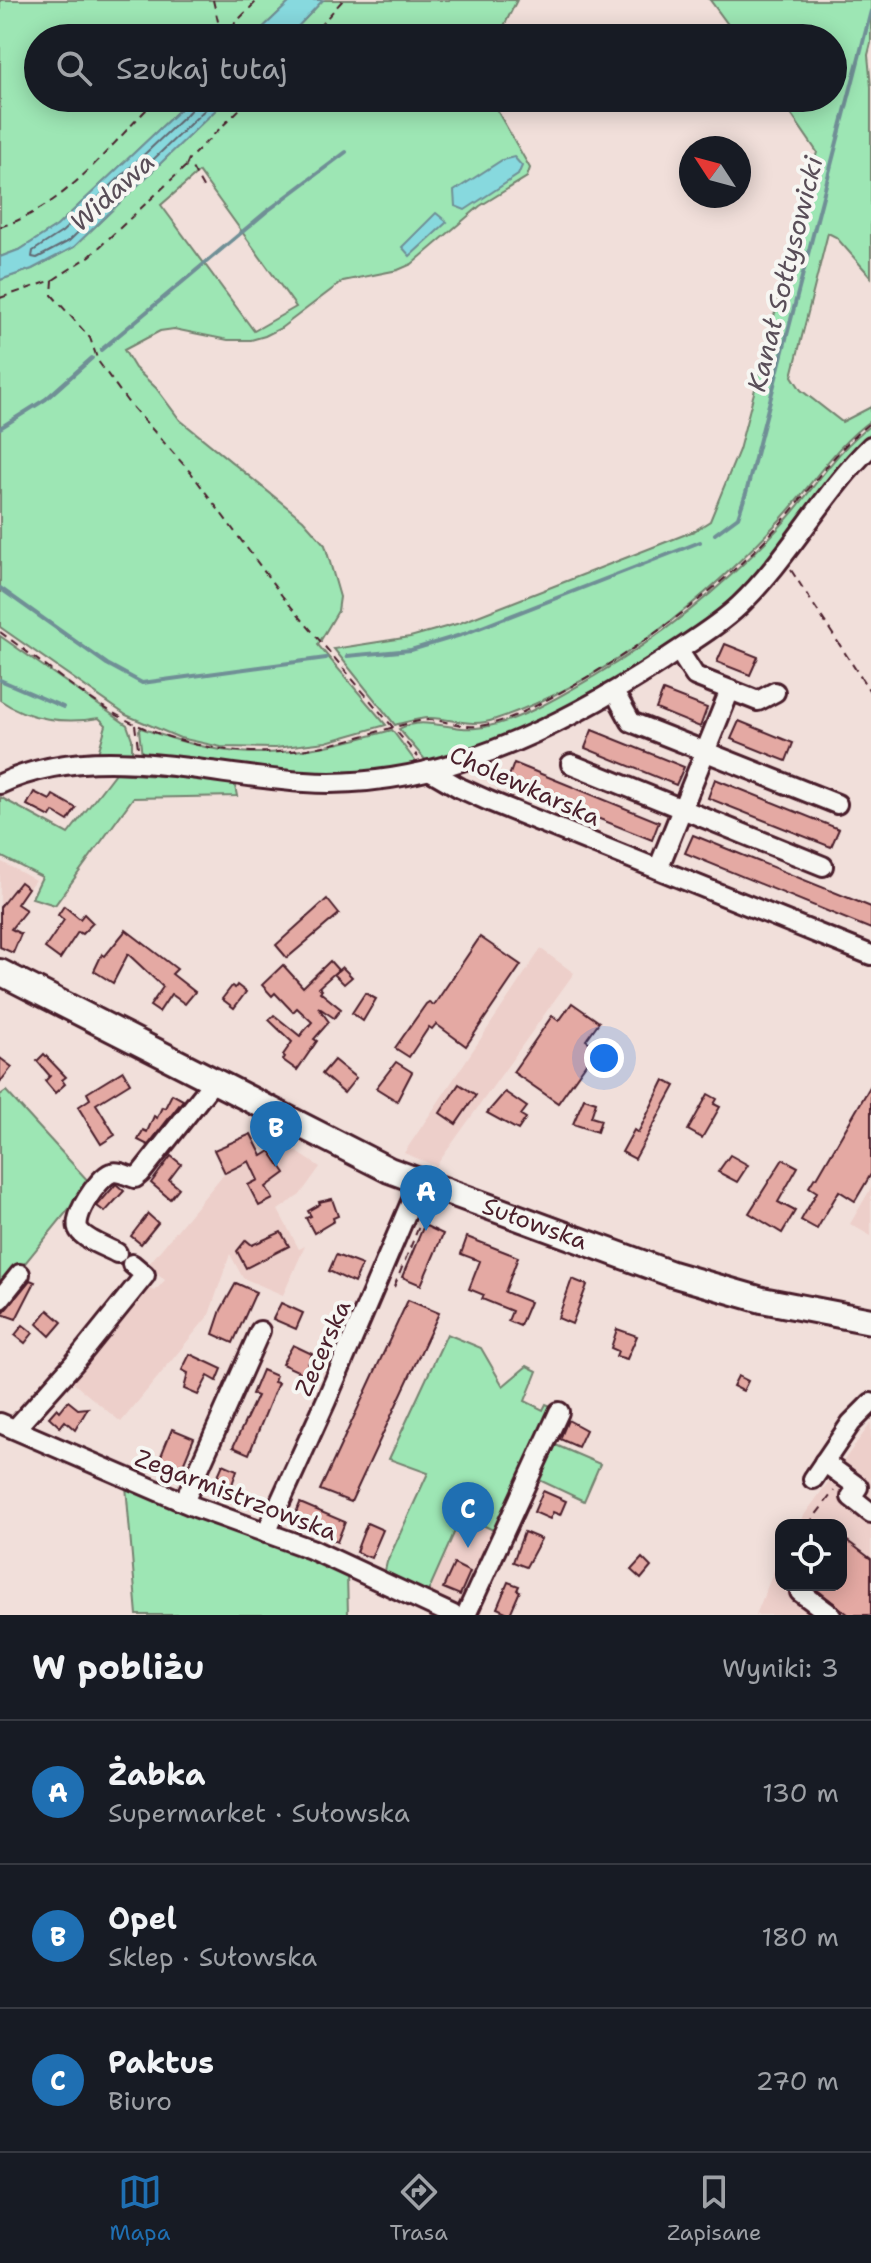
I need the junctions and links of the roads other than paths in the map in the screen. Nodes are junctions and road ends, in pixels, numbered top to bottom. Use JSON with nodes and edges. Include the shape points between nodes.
{"nodes":[{"id":1,"x":871,"y":446,"type":"edge"},
{"id":2,"x":684,"y":659,"type":"dead end"},
{"id":3,"x":730,"y":690,"type":"junction"},
{"id":4,"x":775,"y":692,"type":"dead end"},
{"id":5,"x":620,"y":702,"type":"dead end"},
{"id":6,"x":704,"y":752,"type":"junction"},
{"id":7,"x":571,"y":764,"type":"dead end"},
{"id":8,"x":429,"y":770,"type":"junction"},
{"id":9,"x":0,"y":784,"type":"edge"},
{"id":10,"x":837,"y":804,"type":"dead end"},
{"id":11,"x":682,"y":809,"type":"junction"},
{"id":12,"x":823,"y":866,"type":"dead end"},
{"id":13,"x":658,"y":869,"type":"junction"},
{"id":14,"x":871,"y":955,"type":"edge"},
{"id":15,"x":0,"y":972,"type":"edge"},
{"id":16,"x":213,"y":1082,"type":"junction"},
{"id":17,"x":420,"y":1181,"type":"junction"},
{"id":18,"x":117,"y":1253,"type":"dead end"},
{"id":19,"x":132,"y":1264,"type":"dead end"},
{"id":20,"x":20,"y":1274,"type":"dead end"},
{"id":21,"x":0,"y":1299,"type":"edge"},
{"id":22,"x":871,"y":1321,"type":"edge"},
{"id":23,"x":260,"y":1331,"type":"dead end"},
{"id":24,"x":871,"y":1403,"type":"edge"},
{"id":25,"x":559,"y":1412,"type":"dead end"},
{"id":26,"x":8,"y":1426,"type":"edge"},
{"id":27,"x":824,"y":1462,"type":"junction"},
{"id":28,"x":813,"y":1479,"type":"dead end"},
{"id":29,"x":184,"y":1502,"type":"junction"},
{"id":30,"x":871,"y":1513,"type":"edge"},
{"id":31,"x":266,"y":1533,"type":"junction"},
{"id":32,"x":800,"y":1592,"type":"dead end"},
{"id":33,"x":453,"y":1615,"type":"edge"},
{"id":34,"x":466,"y":1615,"type":"edge"},
{"id":35,"x":831,"y":1615,"type":"edge"}],
"edges":[{"from":1,"to":8,"type":"street","via":[[738,607],[620,688],[541,730]]},
{"from":2,"to":3,"type":"street","via":[[695,676]]},
{"from":3,"to":4,"type":"street","via":[[758,701]]},
{"from":3,"to":6,"type":"street"},
{"from":5,"to":6,"type":"street","via":[[631,722]]},
{"from":6,"to":10,"type":"street"},
{"from":6,"to":11,"type":"street"},
{"from":7,"to":11,"type":"street"},
{"from":8,"to":9,"type":"street","name":"Cholewkarska","via":[[367,782],[307,782],[167,764],[69,765]]},
{"from":8,"to":13,"type":"street","name":"Cholewkarska","via":[[489,801]]},
{"from":11,"to":12,"type":"street"},
{"from":11,"to":13,"type":"street"},
{"from":13,"to":14,"type":"street","name":"Cholewkarska"},
{"from":15,"to":16,"type":"main road","name":"Sułowska"},
{"from":16,"to":17,"type":"main road","name":"Sułowska"},
{"from":16,"to":18,"type":"street","via":[[141,1173],[135,1178],[110,1173],[83,1207],[77,1220],[82,1234]]},
{"from":17,"to":22,"type":"main road","name":"Sułowska","via":[[672,1274],[762,1300]]},
{"from":17,"to":31,"type":"street","name":"Zecerska"},
{"from":19,"to":26,"type":"street","via":[[145,1275],[75,1362]]},
{"from":20,"to":21,"type":"street"},
{"from":23,"to":29,"type":"street"},
{"from":24,"to":27,"type":"street"},
{"from":25,"to":34,"type":"street"},
{"from":26,"to":29,"type":"street","name":"Zegarmistrzowska"},
{"from":27,"to":28,"type":"street"},
{"from":27,"to":30,"type":"street","via":[[858,1487],[851,1497]]},
{"from":29,"to":31,"type":"street","name":"Zegarmistrzowska"},
{"from":31,"to":33,"type":"street","name":"Zegarmistrzowska"},
{"from":32,"to":35,"type":"street"}]}
